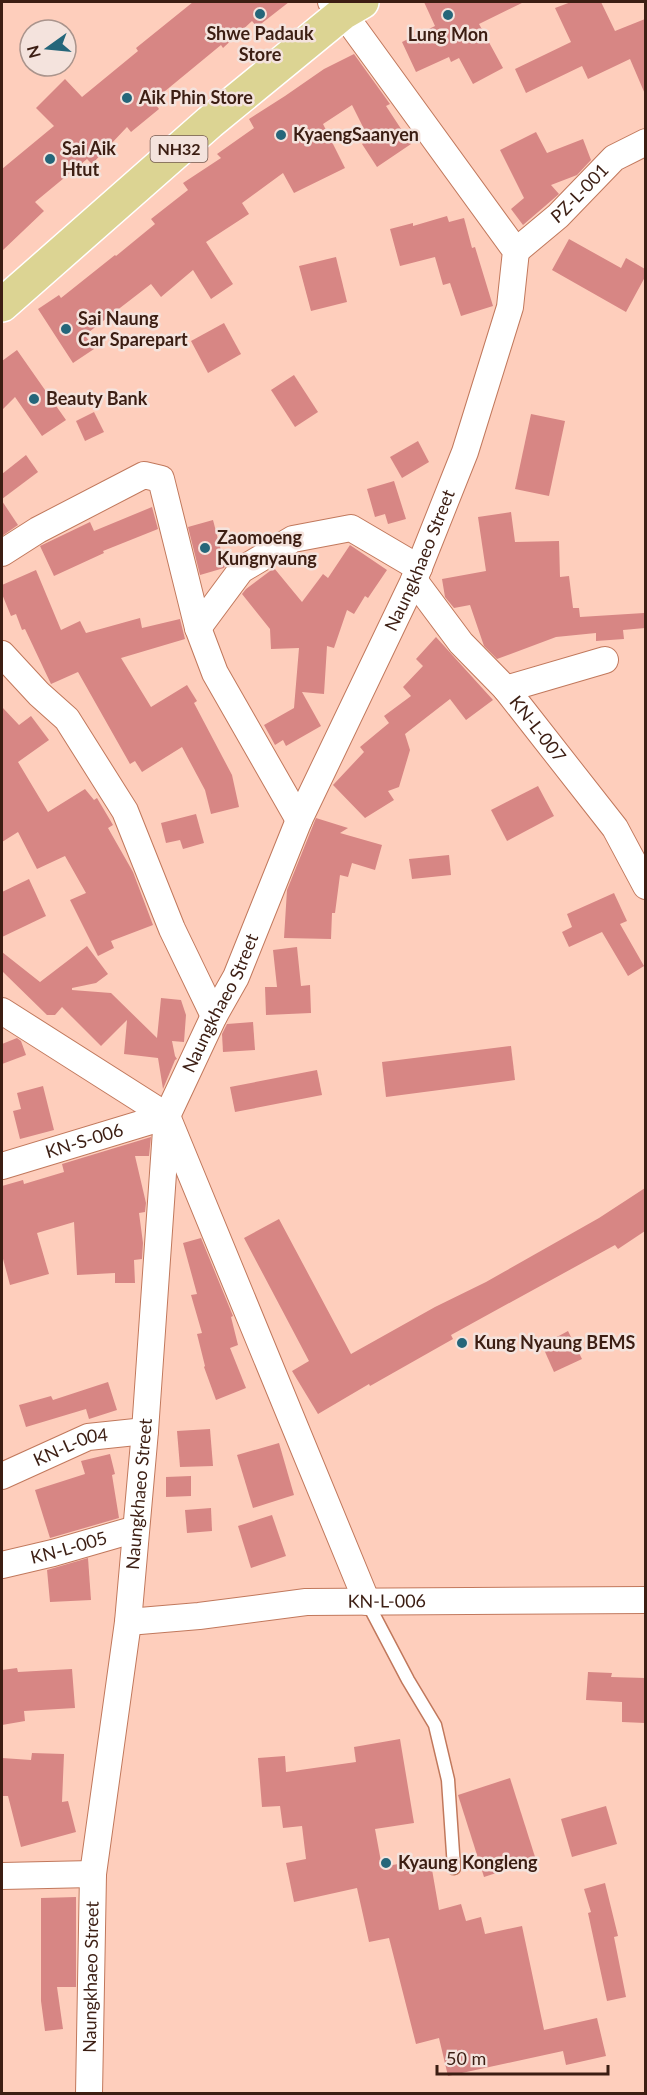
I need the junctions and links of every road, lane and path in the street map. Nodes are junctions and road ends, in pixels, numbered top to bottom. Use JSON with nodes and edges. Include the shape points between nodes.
{"nodes":[{"id":1,"x":345,"y":5,"type":"edge"},
{"id":2,"x":645,"y":142,"type":"edge"},
{"id":3,"x":516,"y":251,"type":"junction"},
{"id":4,"x":2,"y":304,"type":"edge"},
{"id":5,"x":2,"y":553,"type":"edge"},
{"id":6,"x":417,"y":574,"type":"junction"},
{"id":7,"x":198,"y":628,"type":"junction"},
{"id":8,"x":2,"y":654,"type":"edge"},
{"id":9,"x":605,"y":660,"type":"dead end"},
{"id":10,"x":506,"y":689,"type":"junction"},
{"id":11,"x":299,"y":820,"type":"junction"},
{"id":12,"x":645,"y":886,"type":"edge"},
{"id":13,"x":2,"y":1011,"type":"edge"},
{"id":14,"x":214,"y":1016,"type":"junction"},
{"id":15,"x":166,"y":1116,"type":"junction"},
{"id":16,"x":2,"y":1166,"type":"edge"},
{"id":17,"x":145,"y":1431,"type":"junction"},
{"id":18,"x":2,"y":1476,"type":"edge"},
{"id":19,"x":136,"y":1529,"type":"junction"},
{"id":20,"x":2,"y":1565,"type":"edge"},
{"id":21,"x":645,"y":1600,"type":"edge"},
{"id":22,"x":367,"y":1602,"type":"junction"},
{"id":23,"x":128,"y":1622,"type":"junction"},
{"id":24,"x":454,"y":1868,"type":"dead end"},
{"id":25,"x":93,"y":1874,"type":"junction"},
{"id":26,"x":2,"y":1876,"type":"edge"},
{"id":27,"x":89,"y":2094,"type":"edge"}],
"edges":[{"from":1,"to":3,"type":"street"},
{"from":1,"to":4,"type":"highway","number":"NH32"},
{"from":2,"to":3,"type":"street","name":"PZ-L-001","via":[[614,158],[558,216]]},
{"from":3,"to":6,"type":"street","name":"Naungkhaeo Street","via":[[510,307],[465,452]]},
{"from":5,"to":7,"type":"street","via":[[144,475],[162,478]]},
{"from":6,"to":7,"type":"street","via":[[351,528],[293,539],[241,570]]},
{"from":6,"to":10,"type":"street","name":"KN-L-007","via":[[461,643]]},
{"from":6,"to":11,"type":"street","name":"Naungkhaeo Street"},
{"from":7,"to":11,"type":"street","via":[[215,673]]},
{"from":8,"to":14,"type":"street","via":[[67,719],[125,811],[172,929]]},
{"from":9,"to":10,"type":"street"},
{"from":10,"to":12,"type":"street","name":"KN-L-007","via":[[615,828]]},
{"from":11,"to":14,"type":"street","name":"Naungkhaeo Street","via":[[236,977]]},
{"from":13,"to":15,"type":"street"},
{"from":14,"to":15,"type":"street","name":"Naungkhaeo Street"},
{"from":15,"to":16,"type":"street","name":"KN-S-006"},
{"from":15,"to":17,"type":"street","name":"Naungkhaeo Street"},
{"from":15,"to":22,"type":"street"},
{"from":17,"to":18,"type":"street","name":"KN-L-004","via":[[88,1437]]},
{"from":17,"to":19,"type":"street","name":"Naungkhaeo Street"},
{"from":19,"to":20,"type":"street","name":"KN-L-005"},
{"from":19,"to":23,"type":"street","name":"Naungkhaeo Street"},
{"from":21,"to":22,"type":"street","name":"KN-L-006"},
{"from":22,"to":23,"type":"street","name":"KN-L-006","via":[[306,1602]]},
{"from":22,"to":24,"type":"lane","via":[[435,1725],[448,1780]]},
{"from":23,"to":25,"type":"street","name":"Naungkhaeo Street"},
{"from":25,"to":26,"type":"street"},
{"from":25,"to":27,"type":"street","name":"Naungkhaeo Street"}]}
